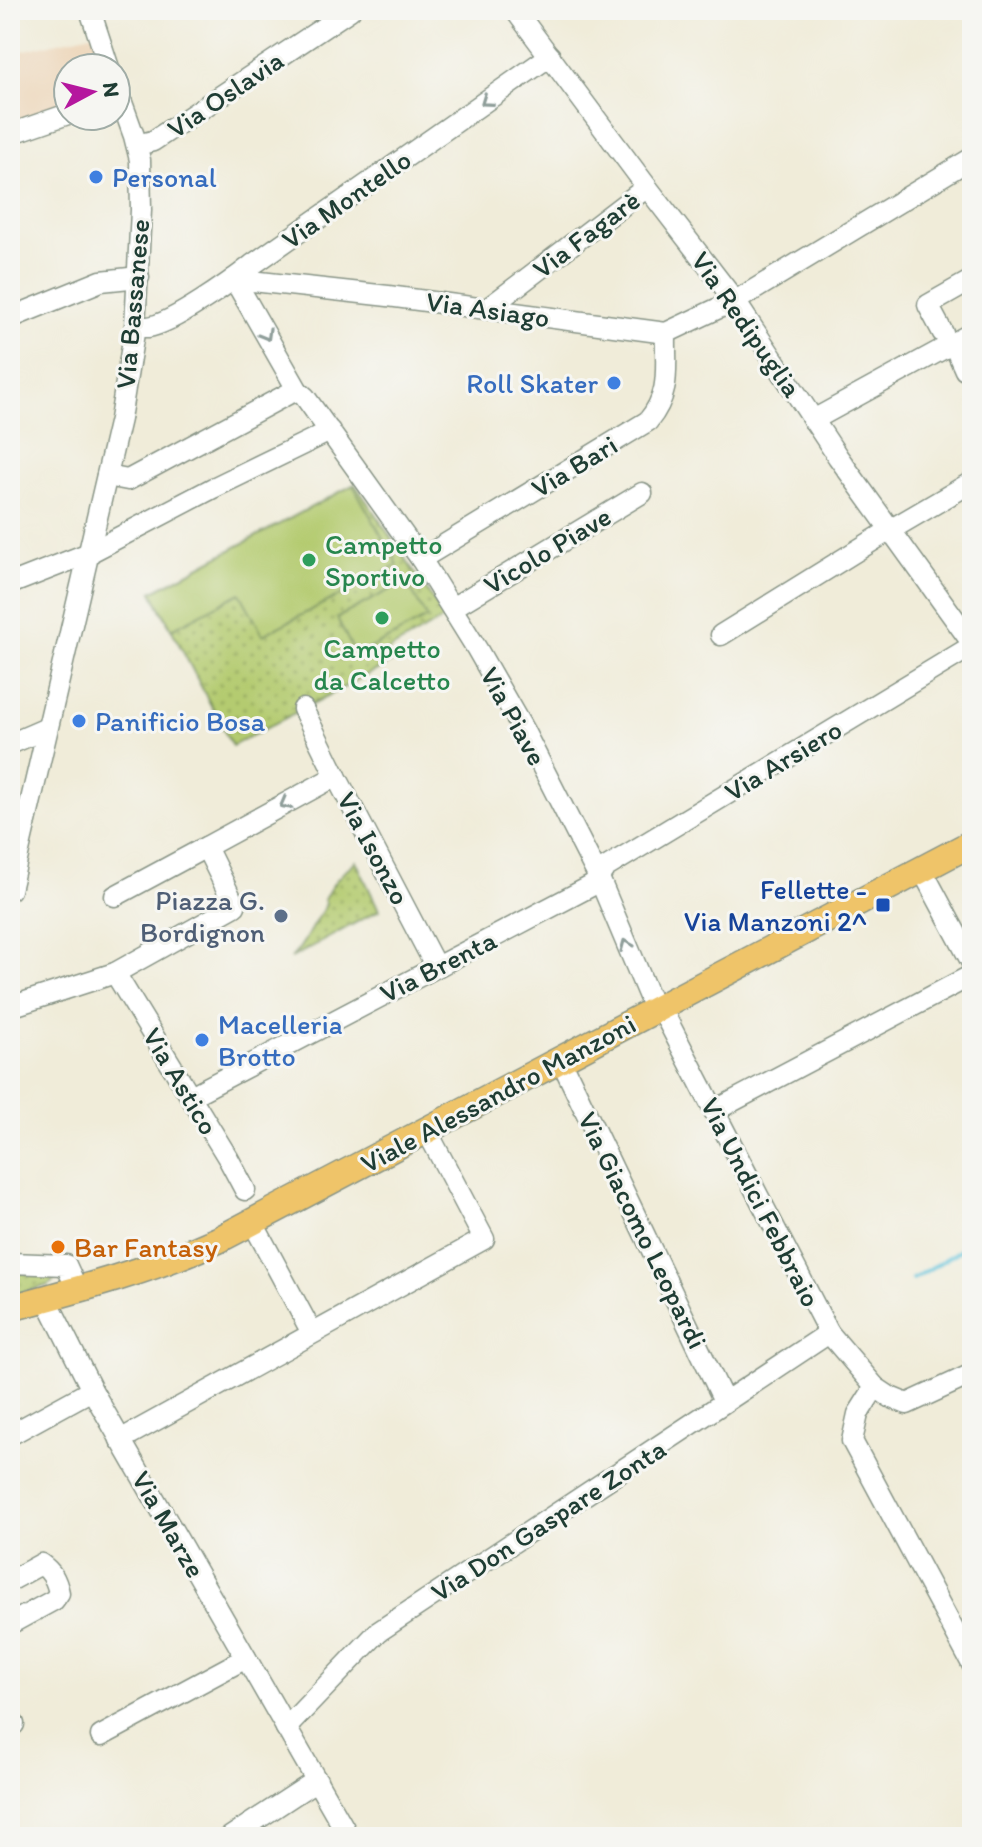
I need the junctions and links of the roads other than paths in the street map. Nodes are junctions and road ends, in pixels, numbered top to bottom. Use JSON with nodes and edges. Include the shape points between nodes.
{"nodes":[{"id":1,"x":90,"y":10,"type":"edge"},
{"id":2,"x":350,"y":10,"type":"edge"},
{"id":3,"x":515,"y":10,"type":"edge"},
{"id":4,"x":104,"y":52,"type":"edge"},
{"id":5,"x":550,"y":56,"type":"junction"},
{"id":6,"x":52,"y":120,"type":"edge"},
{"id":7,"x":132,"y":132,"type":"edge"},
{"id":8,"x":10,"y":134,"type":"edge"},
{"id":9,"x":137,"y":145,"type":"junction"},
{"id":10,"x":972,"y":158,"type":"edge"},
{"id":11,"x":647,"y":187,"type":"junction"},
{"id":12,"x":139,"y":277,"type":"junction"},
{"id":13,"x":234,"y":279,"type":"junction"},
{"id":14,"x":972,"y":280,"type":"edge"},
{"id":15,"x":735,"y":301,"type":"junction"},
{"id":16,"x":487,"y":309,"type":"junction"},
{"id":17,"x":10,"y":318,"type":"edge"},
{"id":18,"x":135,"y":327,"type":"junction"},
{"id":19,"x":666,"y":333,"type":"junction"},
{"id":20,"x":972,"y":333,"type":"edge"},
{"id":21,"x":948,"y":338,"type":"junction"},
{"id":22,"x":965,"y":370,"type":"dead end"},
{"id":23,"x":298,"y":391,"type":"junction"},
{"id":24,"x":813,"y":420,"type":"junction"},
{"id":25,"x":330,"y":431,"type":"junction"},
{"id":26,"x":107,"y":476,"type":"junction"},
{"id":27,"x":972,"y":482,"type":"edge"},
{"id":28,"x":642,"y":493,"type":"dead end"},
{"id":29,"x":890,"y":530,"type":"junction"},
{"id":30,"x":89,"y":553,"type":"junction"},
{"id":31,"x":421,"y":559,"type":"junction"},
{"id":32,"x":10,"y":584,"type":"edge"},
{"id":33,"x":452,"y":608,"type":"junction"},
{"id":34,"x":721,"y":635,"type":"dead end"},
{"id":35,"x":972,"y":644,"type":"edge"},
{"id":36,"x":303,"y":709,"type":"dead end"},
{"id":37,"x":47,"y":728,"type":"junction"},
{"id":38,"x":10,"y":744,"type":"edge"},
{"id":39,"x":336,"y":776,"type":"junction"},
{"id":40,"x":16,"y":840,"type":"edge"},
{"id":41,"x":972,"y":843,"type":"edge"},
{"id":42,"x":206,"y":847,"type":"junction"},
{"id":43,"x":922,"y":870,"type":"junction"},
{"id":44,"x":599,"y":878,"type":"junction"},
{"id":45,"x":10,"y":890,"type":"edge"},
{"id":46,"x":115,"y":896,"type":"dead end"},
{"id":47,"x":972,"y":963,"type":"edge"},
{"id":48,"x":436,"y":967,"type":"junction"},
{"id":49,"x":115,"y":973,"type":"junction"},
{"id":50,"x":972,"y":975,"type":"edge"},
{"id":51,"x":10,"y":1007,"type":"edge"},
{"id":52,"x":658,"y":1009,"type":"junction"},
{"id":53,"x":561,"y":1060,"type":"junction"},
{"id":54,"x":191,"y":1096,"type":"junction"},
{"id":55,"x":714,"y":1111,"type":"junction"},
{"id":56,"x":427,"y":1131,"type":"junction"},
{"id":57,"x":245,"y":1190,"type":"dead end"},
{"id":58,"x":253,"y":1223,"type":"junction"},
{"id":59,"x":10,"y":1263,"type":"edge"},
{"id":60,"x":77,"y":1289,"type":"junction"},
{"id":61,"x":46,"y":1298,"type":"junction"},
{"id":62,"x":10,"y":1308,"type":"edge"},
{"id":63,"x":312,"y":1333,"type":"junction"},
{"id":64,"x":829,"y":1333,"type":"junction"},
{"id":65,"x":972,"y":1374,"type":"edge"},
{"id":66,"x":875,"y":1387,"type":"junction"},
{"id":67,"x":92,"y":1390,"type":"junction"},
{"id":68,"x":724,"y":1401,"type":"junction"},
{"id":69,"x":10,"y":1435,"type":"edge"},
{"id":70,"x":120,"y":1440,"type":"junction"},
{"id":71,"x":10,"y":1581,"type":"edge"},
{"id":72,"x":10,"y":1624,"type":"edge"},
{"id":73,"x":246,"y":1658,"type":"junction"},
{"id":74,"x":972,"y":1664,"type":"edge"},
{"id":75,"x":286,"y":1728,"type":"junction"},
{"id":76,"x":101,"y":1736,"type":"dead end"},
{"id":77,"x":317,"y":1780,"type":"junction"},
{"id":78,"x":230,"y":1837,"type":"edge"},
{"id":79,"x":349,"y":1837,"type":"edge"}],
"edges":[{"from":1,"to":4,"type":"street"},
{"from":2,"to":9,"type":"street","name":"Via Oslavia","via":[[153,141]]},
{"from":3,"to":5,"type":"street","name":"Via Redipuglia"},
{"from":5,"to":11,"type":"street","name":"Via Redipuglia"},
{"from":5,"to":13,"type":"street","name":"Via Montello","one_way":true},
{"from":6,"to":8,"type":"street"},
{"from":7,"to":9,"type":"street","name":"Via Bassanese"},
{"from":9,"to":12,"type":"street","name":"Via Bassanese"},
{"from":10,"to":15,"type":"street"},
{"from":11,"to":15,"type":"street","name":"Via Redipuglia"},
{"from":11,"to":16,"type":"street","name":"Via Fagarè"},
{"from":12,"to":17,"type":"street","via":[[96,282]]},
{"from":12,"to":18,"type":"street","name":"Via Bassanese"},
{"from":13,"to":16,"type":"street","name":"Via Asiago"},
{"from":13,"to":18,"type":"street","name":"Via Montello","via":[[164,322]]},
{"from":13,"to":23,"type":"street","name":"Via Piave","one_way":true},
{"from":14,"to":21,"type":"street","via":[[928,305]]},
{"from":15,"to":19,"type":"street"},
{"from":15,"to":24,"type":"street","name":"Via Redipuglia"},
{"from":16,"to":19,"type":"street","name":"Via Asiago"},
{"from":18,"to":26,"type":"street","name":"Via Bassanese"},
{"from":19,"to":31,"type":"street","name":"Via Bari","via":[[665,391],[648,421]]},
{"from":20,"to":21,"type":"street"},
{"from":21,"to":22,"type":"street"},
{"from":21,"to":24,"type":"street"},
{"from":23,"to":25,"type":"street","name":"Via Piave"},
{"from":23,"to":26,"type":"street","via":[[128,480]]},
{"from":24,"to":29,"type":"street","name":"Via Redipuglia"},
{"from":25,"to":30,"type":"street"},
{"from":25,"to":31,"type":"street","name":"Via Piave"},
{"from":26,"to":30,"type":"street","name":"Via Bassanese"},
{"from":27,"to":29,"type":"street"},
{"from":28,"to":33,"type":"street","name":"Vicolo Piave"},
{"from":29,"to":34,"type":"street"},
{"from":29,"to":35,"type":"street","name":"Via Redipuglia"},
{"from":30,"to":32,"type":"street"},
{"from":30,"to":37,"type":"street","name":"Via Bassanese"},
{"from":31,"to":33,"type":"street","name":"Via Piave"},
{"from":33,"to":44,"type":"street","name":"Via Piave","via":[[524,731]]},
{"from":35,"to":44,"type":"street","name":"Via Arsiero","via":[[605,868]]},
{"from":36,"to":39,"type":"street","name":"Via Isonzo"},
{"from":37,"to":38,"type":"street"},
{"from":37,"to":40,"type":"street","name":"Via Bassanese"},
{"from":39,"to":42,"type":"street","name":"Via Isonzo","one_way":true},
{"from":39,"to":48,"type":"street","name":"Via Isonzo"},
{"from":40,"to":45,"type":"street","name":"Via Bassanese"},
{"from":41,"to":43,"type":"main road","name":"Viale Alessandro Manzoni"},
{"from":42,"to":46,"type":"street","name":"Via Isonzo"},
{"from":42,"to":49,"type":"street","via":[[235,906]]},
{"from":43,"to":47,"type":"street"},
{"from":43,"to":52,"type":"main road","name":"Viale Alessandro Manzoni"},
{"from":44,"to":48,"type":"street","name":"Via Brenta"},
{"from":52,"to":44,"type":"street","name":"Via Piave","one_way":true},
{"from":48,"to":54,"type":"street","name":"Via Brenta"},
{"from":49,"to":51,"type":"street"},
{"from":49,"to":54,"type":"street","name":"Via Astico"},
{"from":50,"to":55,"type":"street"},
{"from":52,"to":53,"type":"main road","name":"Viale Alessandro Manzoni"},
{"from":52,"to":55,"type":"street","name":"Via Undici Febbraio"},
{"from":53,"to":56,"type":"main road","name":"Viale Alessandro Manzoni"},
{"from":53,"to":68,"type":"street","name":"Via Giacomo Leopardi"},
{"from":54,"to":57,"type":"street","name":"Via Astico"},
{"from":55,"to":64,"type":"street","name":"Via Undici Febbraio"},
{"from":56,"to":58,"type":"main road","name":"Viale Alessandro Manzoni"},
{"from":56,"to":63,"type":"street","via":[[484,1239]]},
{"from":58,"to":60,"type":"main road","name":"Viale Alessandro Manzoni","via":[[184,1256]]},
{"from":58,"to":63,"type":"street"},
{"from":59,"to":60,"type":"street","via":[[66,1265]]},
{"from":60,"to":61,"type":"main road","name":"Viale Alessandro Manzoni"},
{"from":61,"to":62,"type":"main road","name":"Viale Alessandro Manzoni"},
{"from":61,"to":67,"type":"street","name":"Via Marze"},
{"from":63,"to":70,"type":"street"},
{"from":64,"to":66,"type":"street","name":"Via Undici Febbraio"},
{"from":64,"to":68,"type":"street","name":"Via Don Gaspare Zonta"},
{"from":65,"to":66,"type":"street","name":"Via Undici Febbraio","via":[[907,1404]]},
{"from":66,"to":74,"type":"street","via":[[858,1414],[852,1441]]},
{"from":67,"to":69,"type":"street"},
{"from":67,"to":70,"type":"street","name":"Via Marze"},
{"from":68,"to":75,"type":"street","name":"Via Don Gaspare Zonta","via":[[378,1632]]},
{"from":70,"to":73,"type":"street","name":"Via Marze"},
{"from":71,"to":72,"type":"street","via":[[41,1564],[57,1580],[59,1593]]},
{"from":73,"to":75,"type":"street","name":"Via Marze"},
{"from":73,"to":76,"type":"street"},
{"from":75,"to":77,"type":"street","name":"Via Marze"},
{"from":77,"to":78,"type":"street"},
{"from":77,"to":79,"type":"street","name":"Via Marze"}]}
